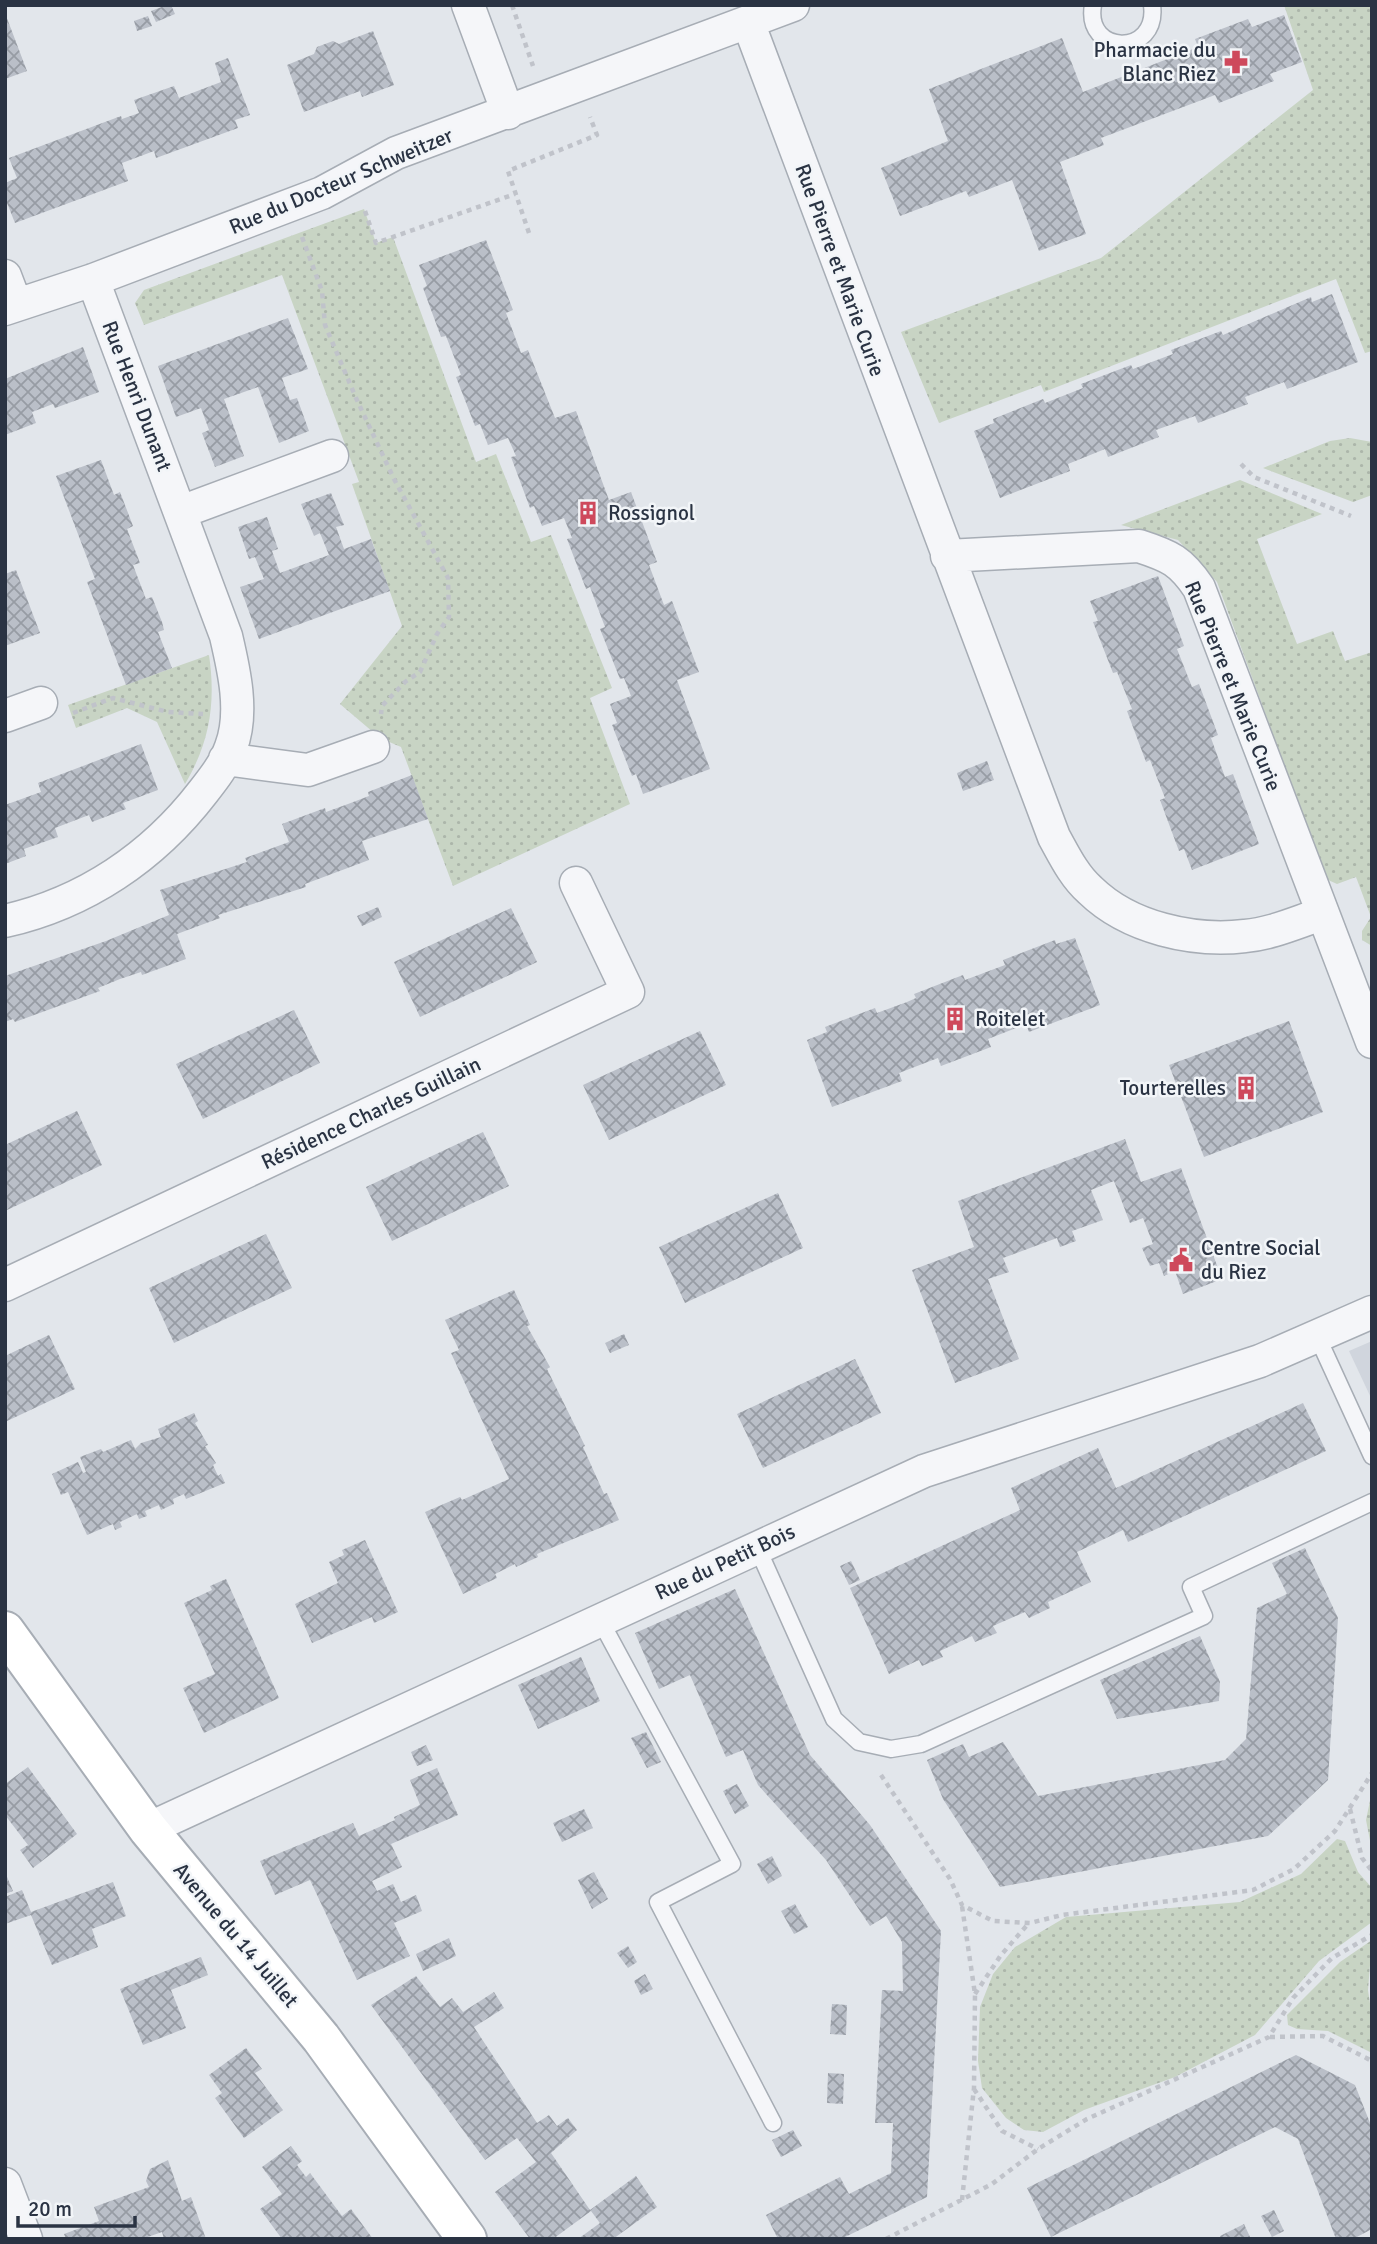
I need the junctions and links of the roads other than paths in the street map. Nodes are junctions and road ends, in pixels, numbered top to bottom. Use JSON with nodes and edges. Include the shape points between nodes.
{"nodes":[{"id":1,"x":468,"y":5,"type":"edge"},
{"id":2,"x":793,"y":5,"type":"edge"},
{"id":3,"x":1093,"y":5,"type":"edge"},
{"id":4,"x":1152,"y":5,"type":"edge"},
{"id":5,"x":748,"y":22,"type":"junction"},
{"id":6,"x":508,"y":113,"type":"junction"},
{"id":7,"x":5,"y":276,"type":"edge"},
{"id":8,"x":93,"y":280,"type":"junction"},
{"id":9,"x":11,"y":307,"type":"edge"},
{"id":10,"x":332,"y":456,"type":"dead end"},
{"id":11,"x":181,"y":512,"type":"junction"},
{"id":12,"x":947,"y":556,"type":"junction"},
{"id":13,"x":41,"y":703,"type":"road end"},
{"id":14,"x":5,"y":716,"type":"edge"},
{"id":15,"x":373,"y":747,"type":"road end"},
{"id":16,"x":225,"y":759,"type":"junction"},
{"id":17,"x":576,"y":883,"type":"dead end"},
{"id":18,"x":1322,"y":914,"type":"junction"},
{"id":19,"x":5,"y":921,"type":"edge"},
{"id":20,"x":1372,"y":1042,"type":"edge"},
{"id":21,"x":5,"y":1285,"type":"edge"},
{"id":22,"x":1372,"y":1312,"type":"edge"},
{"id":23,"x":1318,"y":1338,"type":"junction"},
{"id":24,"x":1372,"y":1455,"type":"edge"},
{"id":25,"x":1372,"y":1502,"type":"edge"},
{"id":26,"x":757,"y":1547,"type":"junction"},
{"id":27,"x":600,"y":1620,"type":"junction"},
{"id":28,"x":5,"y":1631,"type":"edge"},
{"id":29,"x":148,"y":1829,"type":"junction"},
{"id":30,"x":774,"y":2123,"type":"dead end"},
{"id":31,"x":5,"y":2184,"type":"edge"},
{"id":32,"x":26,"y":2239,"type":"edge"},
{"id":33,"x":467,"y":2239,"type":"edge"}],
"edges":[{"from":1,"to":6,"type":"street"},
{"from":2,"to":5,"type":"street","name":"Rue du Docteur Schweitzer"},
{"from":3,"to":4,"type":"lane","via":[[1098,33],[1126,44],[1144,36]]},
{"from":5,"to":6,"type":"street","name":"Rue du Docteur Schweitzer"},
{"from":5,"to":12,"type":"street","name":"Rue Pierre et Marie Curie"},
{"from":6,"to":8,"type":"street","name":"Rue du Docteur Schweitzer","via":[[396,153],[322,193]]},
{"from":7,"to":9,"type":"street"},
{"from":8,"to":9,"type":"street","name":"Rue du Docteur Schweitzer"},
{"from":8,"to":11,"type":"street","name":"Rue Henri Dunant"},
{"from":10,"to":11,"type":"street"},
{"from":11,"to":16,"type":"street","name":"Rue Henri Dunant","via":[[226,636],[234,672],[236,723]]},
{"from":12,"to":18,"type":"street","name":"Rue Pierre et Marie Curie","via":[[1054,837],[1089,890],[1140,921],[1202,936],[1246,936]]},
{"from":12,"to":18,"type":"street","name":"Rue Pierre et Marie Curie","via":[[1139,546],[1168,555],[1186,568],[1199,588]]},
{"from":13,"to":14,"type":"street"},
{"from":15,"to":16,"type":"street","via":[[308,770]]},
{"from":16,"to":19,"type":"street","name":"Rue Henri Dunant","via":[[180,821],[126,869],[57,905]]},
{"from":17,"to":21,"type":"street","name":"Résidence Charles Guillain","via":[[628,992]]},
{"from":18,"to":20,"type":"street","name":"Rue Pierre et Marie Curie"},
{"from":22,"to":23,"type":"street","name":"Rue du Petit Bois"},
{"from":23,"to":24,"type":"lane"},
{"from":23,"to":26,"type":"street","name":"Rue du Petit Bois","via":[[924,1471]]},
{"from":25,"to":26,"type":"lane","via":[[1191,1587],[1204,1616],[921,1744],[891,1749],[859,1742],[834,1719]]},
{"from":26,"to":27,"type":"street","name":"Rue du Petit Bois"},
{"from":27,"to":29,"type":"street","name":"Rue du Petit Bois"},
{"from":27,"to":30,"type":"lane","via":[[732,1864],[658,1902]]},
{"from":28,"to":29,"type":"street","name":"Avenue du 14 Juillet"},
{"from":29,"to":33,"type":"street","name":"Avenue du 14 Juillet","via":[[296,2005]]},
{"from":31,"to":32,"type":"street"}]}
